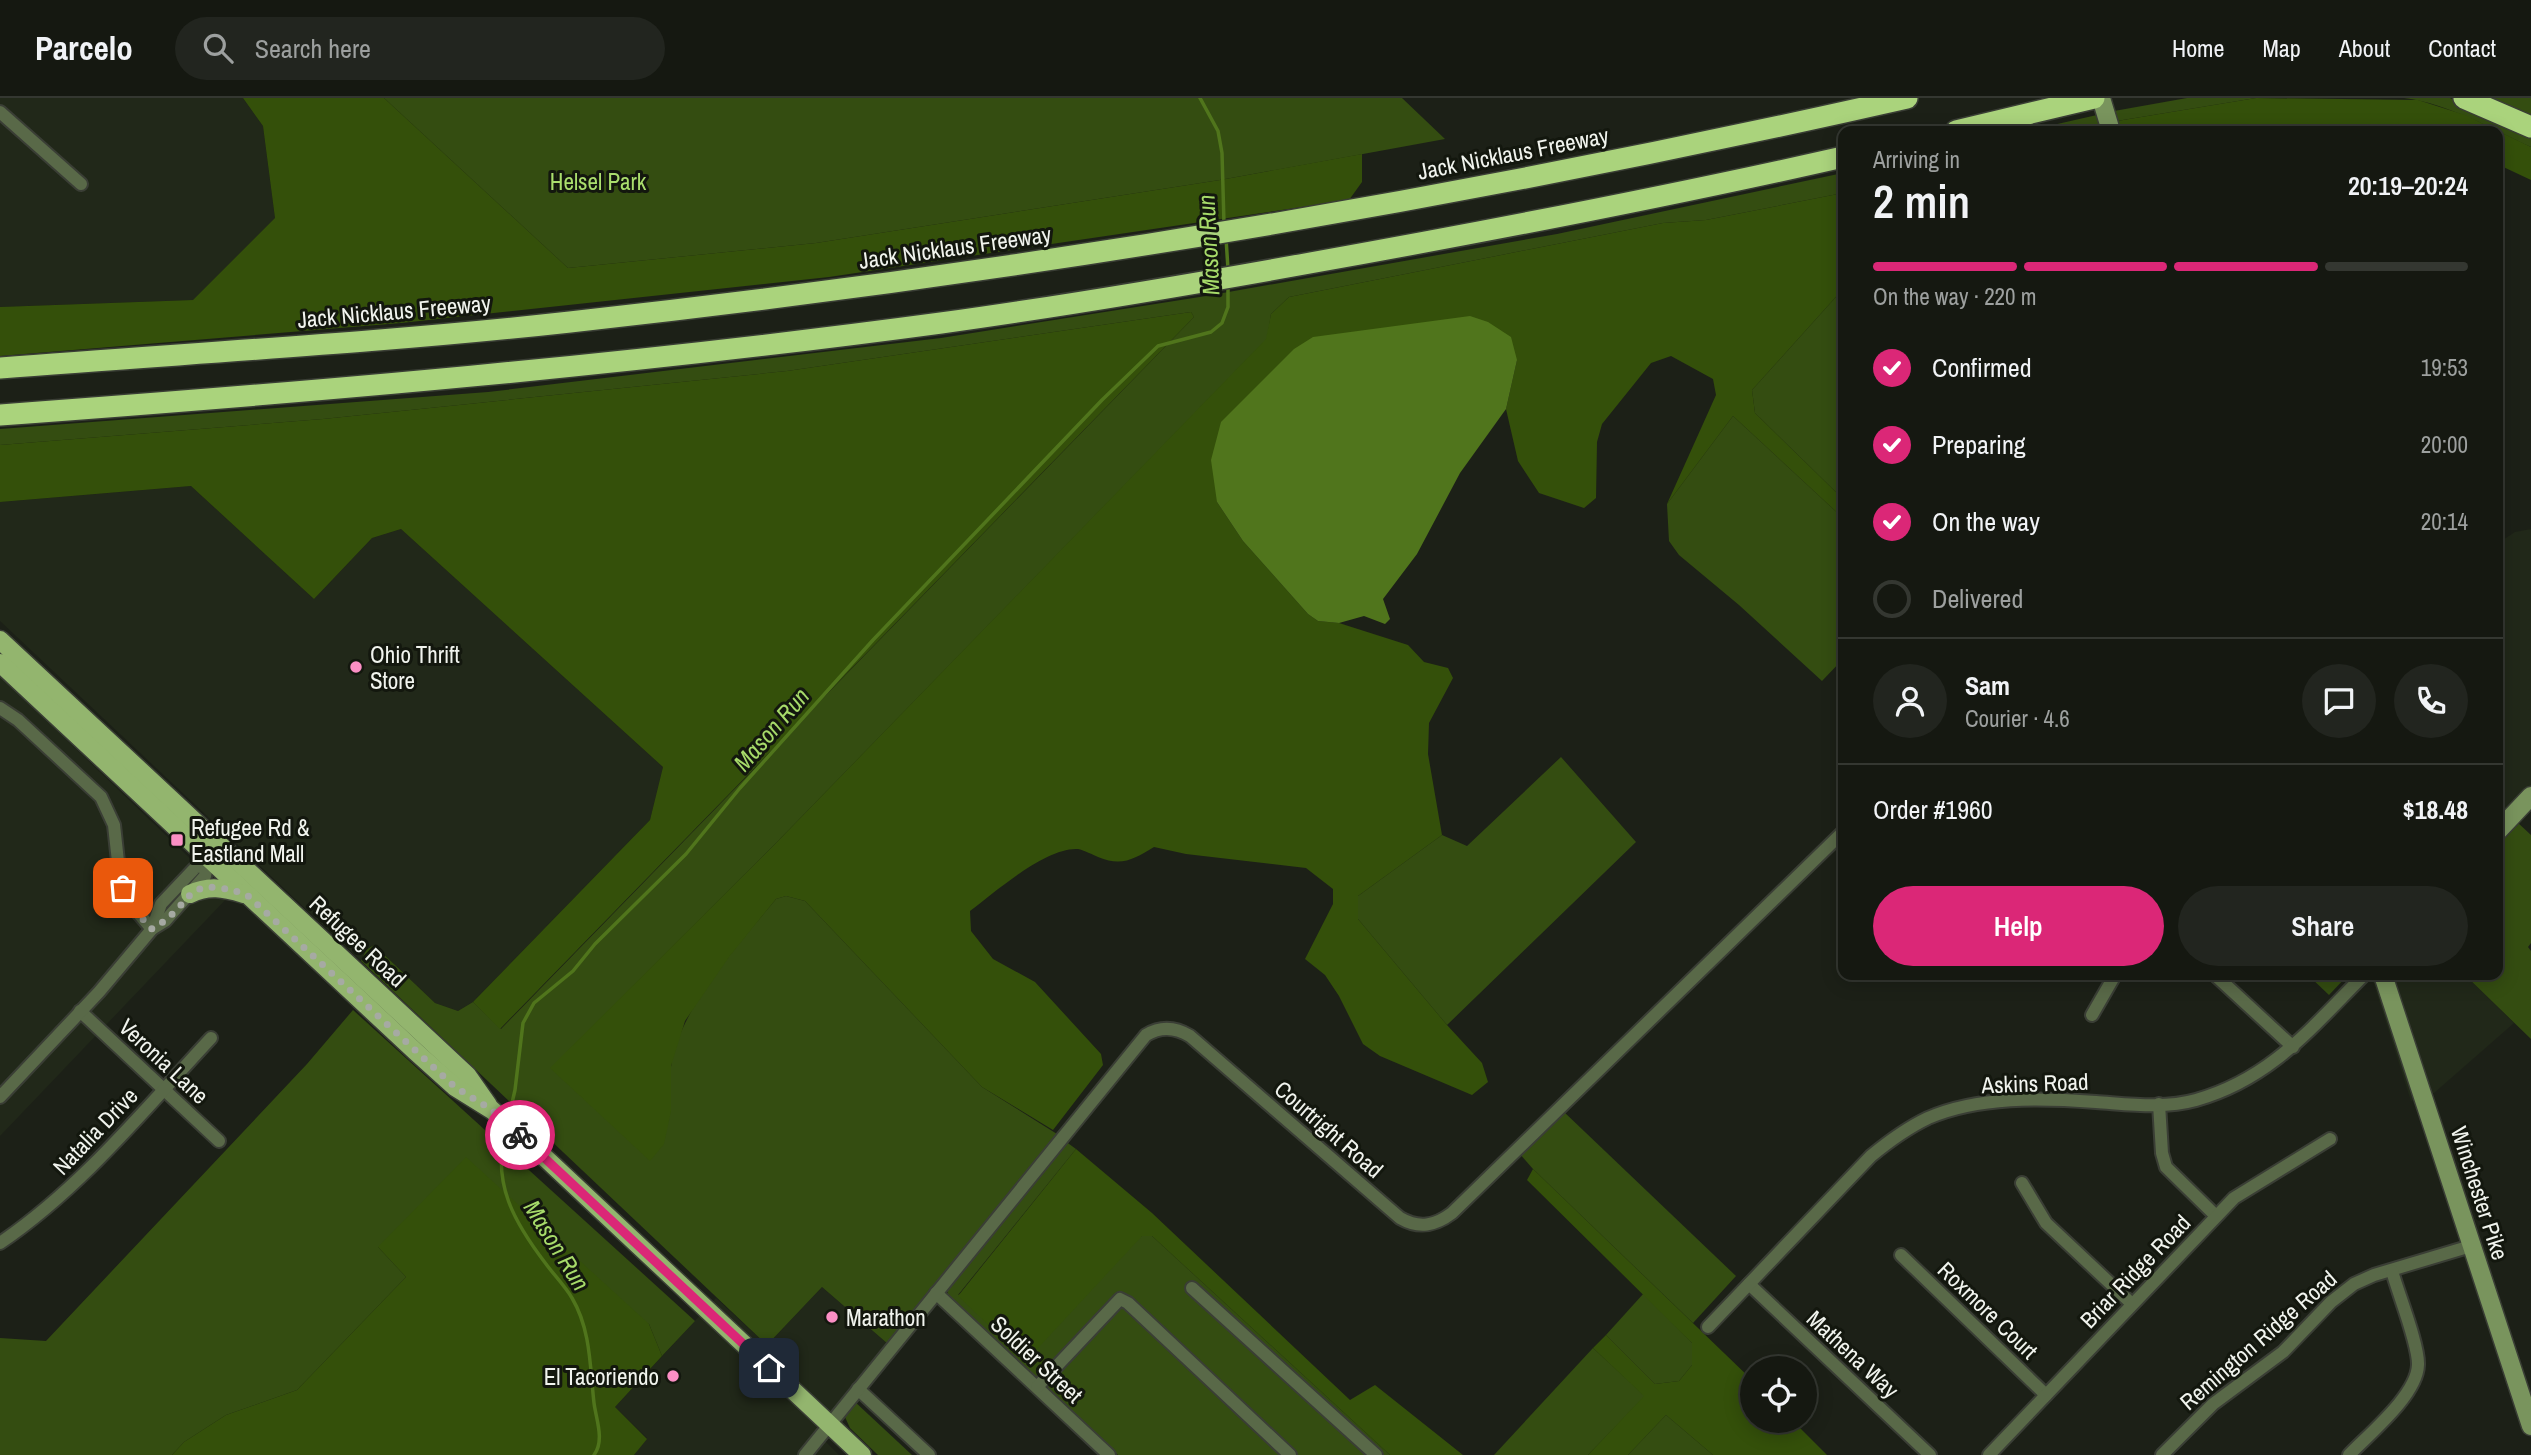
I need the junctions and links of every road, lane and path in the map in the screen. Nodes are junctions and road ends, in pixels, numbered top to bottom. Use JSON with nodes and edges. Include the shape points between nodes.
{"nodes":[{"id":1,"x":1842,"y":98,"type":"edge"},
{"id":2,"x":1907,"y":98,"type":"edge"},
{"id":3,"x":2094,"y":98,"type":"edge"},
{"id":4,"x":2101,"y":98,"type":"edge"},
{"id":5,"x":2464,"y":98,"type":"edge"},
{"id":6,"x":0,"y":112,"type":"edge"},
{"id":7,"x":1977,"y":126,"type":"edge"},
{"id":8,"x":2109,"y":126,"type":"edge"},
{"id":9,"x":2531,"y":127,"type":"edge"},
{"id":10,"x":1666,"y":151,"type":"junction"},
{"id":11,"x":1838,"y":159,"type":"edge"},
{"id":12,"x":81,"y":184,"type":"dead end"},
{"id":13,"x":0,"y":368,"type":"edge"},
{"id":14,"x":0,"y":415,"type":"edge"},
{"id":15,"x":0,"y":640,"type":"edge"},
{"id":16,"x":0,"y":663,"type":"edge"},
{"id":17,"x":0,"y":708,"type":"edge"},
{"id":18,"x":2531,"y":796,"type":"edge"},
{"id":19,"x":2503,"y":826,"type":"edge"},
{"id":20,"x":1838,"y":837,"type":"edge"},
{"id":21,"x":213,"y":859,"type":"junction"},
{"id":22,"x":190,"y":894,"type":"junction"},
{"id":23,"x":246,"y":894,"type":"junction"},
{"id":24,"x":131,"y":904,"type":"junction"},
{"id":25,"x":161,"y":904,"type":"junction"},
{"id":26,"x":152,"y":929,"type":"junction"},
{"id":27,"x":2112,"y":980,"type":"edge"},
{"id":28,"x":2220,"y":980,"type":"edge"},
{"id":29,"x":2359,"y":980,"type":"edge"},
{"id":30,"x":2384,"y":980,"type":"edge"},
{"id":31,"x":80,"y":1011,"type":"junction"},
{"id":32,"x":2092,"y":1015,"type":"dead end"},
{"id":33,"x":211,"y":1038,"type":"dead end"},
{"id":34,"x":2292,"y":1047,"type":"junction"},
{"id":35,"x":163,"y":1090,"type":"junction"},
{"id":36,"x":0,"y":1097,"type":"edge"},
{"id":37,"x":2159,"y":1104,"type":"junction"},
{"id":38,"x":501,"y":1119,"type":"junction"},
{"id":39,"x":2330,"y":1139,"type":"dead end"},
{"id":40,"x":219,"y":1141,"type":"dead end"},
{"id":41,"x":2022,"y":1182,"type":"dead end"},
{"id":42,"x":2216,"y":1216,"type":"junction"},
{"id":43,"x":0,"y":1243,"type":"edge"},
{"id":44,"x":2471,"y":1246,"type":"junction"},
{"id":45,"x":1901,"y":1255,"type":"dead end"},
{"id":46,"x":2392,"y":1270,"type":"junction"},
{"id":47,"x":1749,"y":1284,"type":"junction"},
{"id":48,"x":1192,"y":1288,"type":"dead end"},
{"id":49,"x":936,"y":1293,"type":"junction"},
{"id":50,"x":2132,"y":1304,"type":"junction"},
{"id":51,"x":1708,"y":1327,"type":"dead end"},
{"id":52,"x":1037,"y":1387,"type":"junction"},
{"id":53,"x":858,"y":1389,"type":"junction"},
{"id":54,"x":2046,"y":1395,"type":"junction"},
{"id":55,"x":830,"y":1424,"type":"junction"},
{"id":56,"x":2531,"y":1426,"type":"edge"},
{"id":57,"x":805,"y":1455,"type":"edge"},
{"id":58,"x":862,"y":1455,"type":"edge"},
{"id":59,"x":929,"y":1455,"type":"edge"},
{"id":60,"x":1109,"y":1455,"type":"edge"},
{"id":61,"x":1290,"y":1455,"type":"edge"},
{"id":62,"x":1376,"y":1455,"type":"edge"},
{"id":63,"x":1930,"y":1455,"type":"edge"},
{"id":64,"x":1989,"y":1455,"type":"edge"},
{"id":65,"x":2162,"y":1455,"type":"edge"},
{"id":66,"x":2349,"y":1455,"type":"edge"}],
"edges":[{"from":1,"to":10,"type":"highway"},
{"from":2,"to":10,"type":"highway","name":"Jack Nicklaus Freeway"},
{"from":3,"to":7,"type":"highway"},
{"from":4,"to":8,"type":"main road"},
{"from":5,"to":9,"type":"highway"},
{"from":6,"to":12,"type":"street"},
{"from":10,"to":13,"type":"highway","name":"Jack Nicklaus Freeway","via":[[1247,229],[912,281],[565,323]]},
{"from":11,"to":14,"type":"highway","via":[[1582,213],[1246,275],[945,322],[505,373]]},
{"from":15,"to":21,"type":"main road","name":"Refugee Road"},
{"from":16,"to":21,"type":"main road","name":"Refugee Road"},
{"from":17,"to":24,"type":"street","via":[[104,800],[115,830],[119,876]]},
{"from":18,"to":19,"type":"main road"},
{"from":20,"to":49,"type":"street","name":"Courtright Road","via":[[1440,1221],[1422,1226],[1400,1217],[1190,1036],[1176,1029],[1158,1029],[1141,1039]]},
{"from":21,"to":22,"type":"street"},
{"from":21,"to":23,"type":"main road","name":"Refugee Road"},
{"from":21,"to":25,"type":"street","via":[[196,867]]},
{"from":21,"to":38,"type":"main road","name":"Refugee Road","via":[[467,1075]]},
{"from":22,"to":23,"type":"main road","via":[[208,887]]},
{"from":22,"to":26,"type":"street"},
{"from":23,"to":38,"type":"main road","name":"Refugee Road","via":[[455,1087]]},
{"from":24,"to":25,"type":"street","via":[[144,911]]},
{"from":24,"to":26,"type":"street"},
{"from":25,"to":26,"type":"street"},
{"from":26,"to":31,"type":"street"},
{"from":27,"to":32,"type":"street"},
{"from":28,"to":34,"type":"street"},
{"from":29,"to":34,"type":"street","name":"Askins Road"},
{"from":30,"to":44,"type":"main road","name":"Winchester Pike"},
{"from":31,"to":35,"type":"street","name":"Veronia Lane"},
{"from":31,"to":36,"type":"street"},
{"from":33,"to":35,"type":"street","name":"Natalia Drive"},
{"from":34,"to":37,"type":"street","name":"Askins Road","via":[[2231,1087],[2196,1100]]},
{"from":35,"to":40,"type":"street","name":"Veronia Lane"},
{"from":35,"to":43,"type":"street","name":"Natalia Drive","via":[[68,1190]]},
{"from":37,"to":42,"type":"street","via":[[2166,1167]]},
{"from":37,"to":47,"type":"street","name":"Askins Road","via":[[2005,1100],[1928,1118],[1871,1156]]},
{"from":38,"to":55,"type":"main road","name":"Refugee Road"},
{"from":39,"to":42,"type":"street","name":"Briar Ridge Road","via":[[2247,1189]]},
{"from":41,"to":50,"type":"street","via":[[2046,1223]]},
{"from":42,"to":50,"type":"street","name":"Briar Ridge Road"},
{"from":44,"to":46,"type":"street","name":"Remington Ridge Road"},
{"from":44,"to":56,"type":"main road","name":"Winchester Pike"},
{"from":45,"to":54,"type":"street","name":"Roxmore Court"},
{"from":46,"to":65,"type":"street","name":"Remington Ridge Road","via":[[2341,1294],[2283,1352],[2213,1404]]},
{"from":46,"to":66,"type":"street","via":[[2418,1366],[2409,1391]]},
{"from":47,"to":51,"type":"street","name":"Askins Road"},
{"from":47,"to":63,"type":"street","name":"Mathena Way"},
{"from":48,"to":62,"type":"street"},
{"from":49,"to":52,"type":"street","name":"Soldier Street"},
{"from":49,"to":53,"type":"street","name":"Courtright Road"},
{"from":50,"to":54,"type":"street","name":"Briar Ridge Road"},
{"from":52,"to":60,"type":"street","name":"Soldier Street"},
{"from":52,"to":61,"type":"street","via":[[1120,1299]]},
{"from":53,"to":55,"type":"street","name":"Courtright Road"},
{"from":53,"to":59,"type":"street"},
{"from":54,"to":64,"type":"street","name":"Briar Ridge Road"},
{"from":55,"to":57,"type":"street","name":"Courtright Road"},
{"from":55,"to":58,"type":"main road","name":"Refugee Road"}]}
